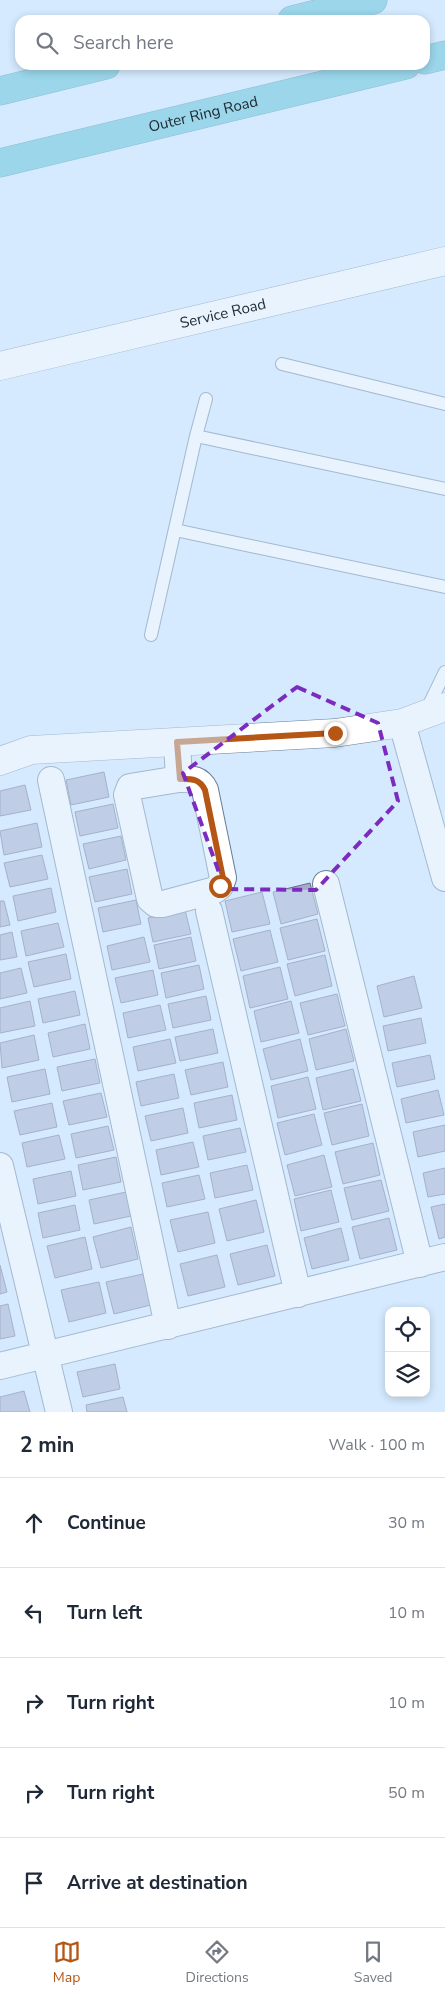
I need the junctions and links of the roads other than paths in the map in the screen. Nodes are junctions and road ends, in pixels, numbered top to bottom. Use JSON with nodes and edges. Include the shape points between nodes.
{"nodes":[{"id":1,"x":373,"y":0,"type":"edge"},
{"id":2,"x":312,"y":15,"type":"edge"},
{"id":3,"x":445,"y":55,"type":"edge"},
{"id":4,"x":430,"y":59,"type":"edge"},
{"id":5,"x":86,"y":70,"type":"edge"},
{"id":6,"x":385,"y":70,"type":"edge"},
{"id":7,"x":0,"y":91,"type":"edge"},
{"id":8,"x":0,"y":163,"type":"edge"},
{"id":9,"x":445,"y":261,"type":"edge"},
{"id":10,"x":282,"y":364,"type":"dead end"},
{"id":11,"x":0,"y":366,"type":"edge"},
{"id":12,"x":206,"y":399,"type":"dead end"},
{"id":13,"x":445,"y":404,"type":"edge"},
{"id":14,"x":196,"y":436,"type":"junction"},
{"id":15,"x":445,"y":489,"type":"edge"},
{"id":16,"x":175,"y":530,"type":"junction"},
{"id":17,"x":445,"y":588,"type":"edge"},
{"id":18,"x":151,"y":635,"type":"dead end"},
{"id":19,"x":445,"y":672,"type":"edge"},
{"id":20,"x":424,"y":715,"type":"edge"},
{"id":21,"x":177,"y":742,"type":"junction"},
{"id":22,"x":0,"y":761,"type":"edge"},
{"id":23,"x":180,"y":779,"type":"junction"},
{"id":24,"x":51,"y":780,"type":"dead end"},
{"id":25,"x":445,"y":878,"type":"edge"},
{"id":26,"x":326,"y":884,"type":"dead end"},
{"id":27,"x":209,"y":911,"type":"dead end"},
{"id":28,"x":0,"y":1166,"type":"edge"},
{"id":29,"x":433,"y":1260,"type":"edge"},
{"id":30,"x":298,"y":1294,"type":"junction"},
{"id":31,"x":168,"y":1326,"type":"junction"},
{"id":32,"x":45,"y":1356,"type":"junction"},
{"id":33,"x":0,"y":1366,"type":"edge"},
{"id":34,"x":59,"y":1412,"type":"edge"}],
"edges":[{"from":1,"to":2,"type":"highway"},
{"from":3,"to":4,"type":"highway"},
{"from":5,"to":7,"type":"highway"},
{"from":6,"to":8,"type":"highway","name":"Outer Ring Road"},
{"from":9,"to":11,"type":"main road","name":"Service Road"},
{"from":10,"to":13,"type":"lane"},
{"from":12,"to":14,"type":"lane"},
{"from":14,"to":15,"type":"lane"},
{"from":14,"to":16,"type":"lane"},
{"from":16,"to":17,"type":"lane"},
{"from":16,"to":18,"type":"lane"},
{"from":19,"to":20,"type":"lane"},
{"from":20,"to":21,"type":"main road","via":[[335,733]]},
{"from":20,"to":25,"type":"street"},
{"from":21,"to":22,"type":"main road","via":[[31,750]]},
{"from":21,"to":23,"type":"street"},
{"from":23,"to":23,"type":"street","via":[[194,779],[205,790],[223,878],[214,890],[156,904],[150,899],[127,796],[130,787]]},
{"from":24,"to":31,"type":"street"},
{"from":26,"to":29,"type":"street"},
{"from":27,"to":30,"type":"street"},
{"from":28,"to":32,"type":"street"},
{"from":29,"to":30,"type":"street"},
{"from":30,"to":31,"type":"street"},
{"from":31,"to":32,"type":"street"},
{"from":32,"to":33,"type":"street"},
{"from":32,"to":34,"type":"street"}]}
